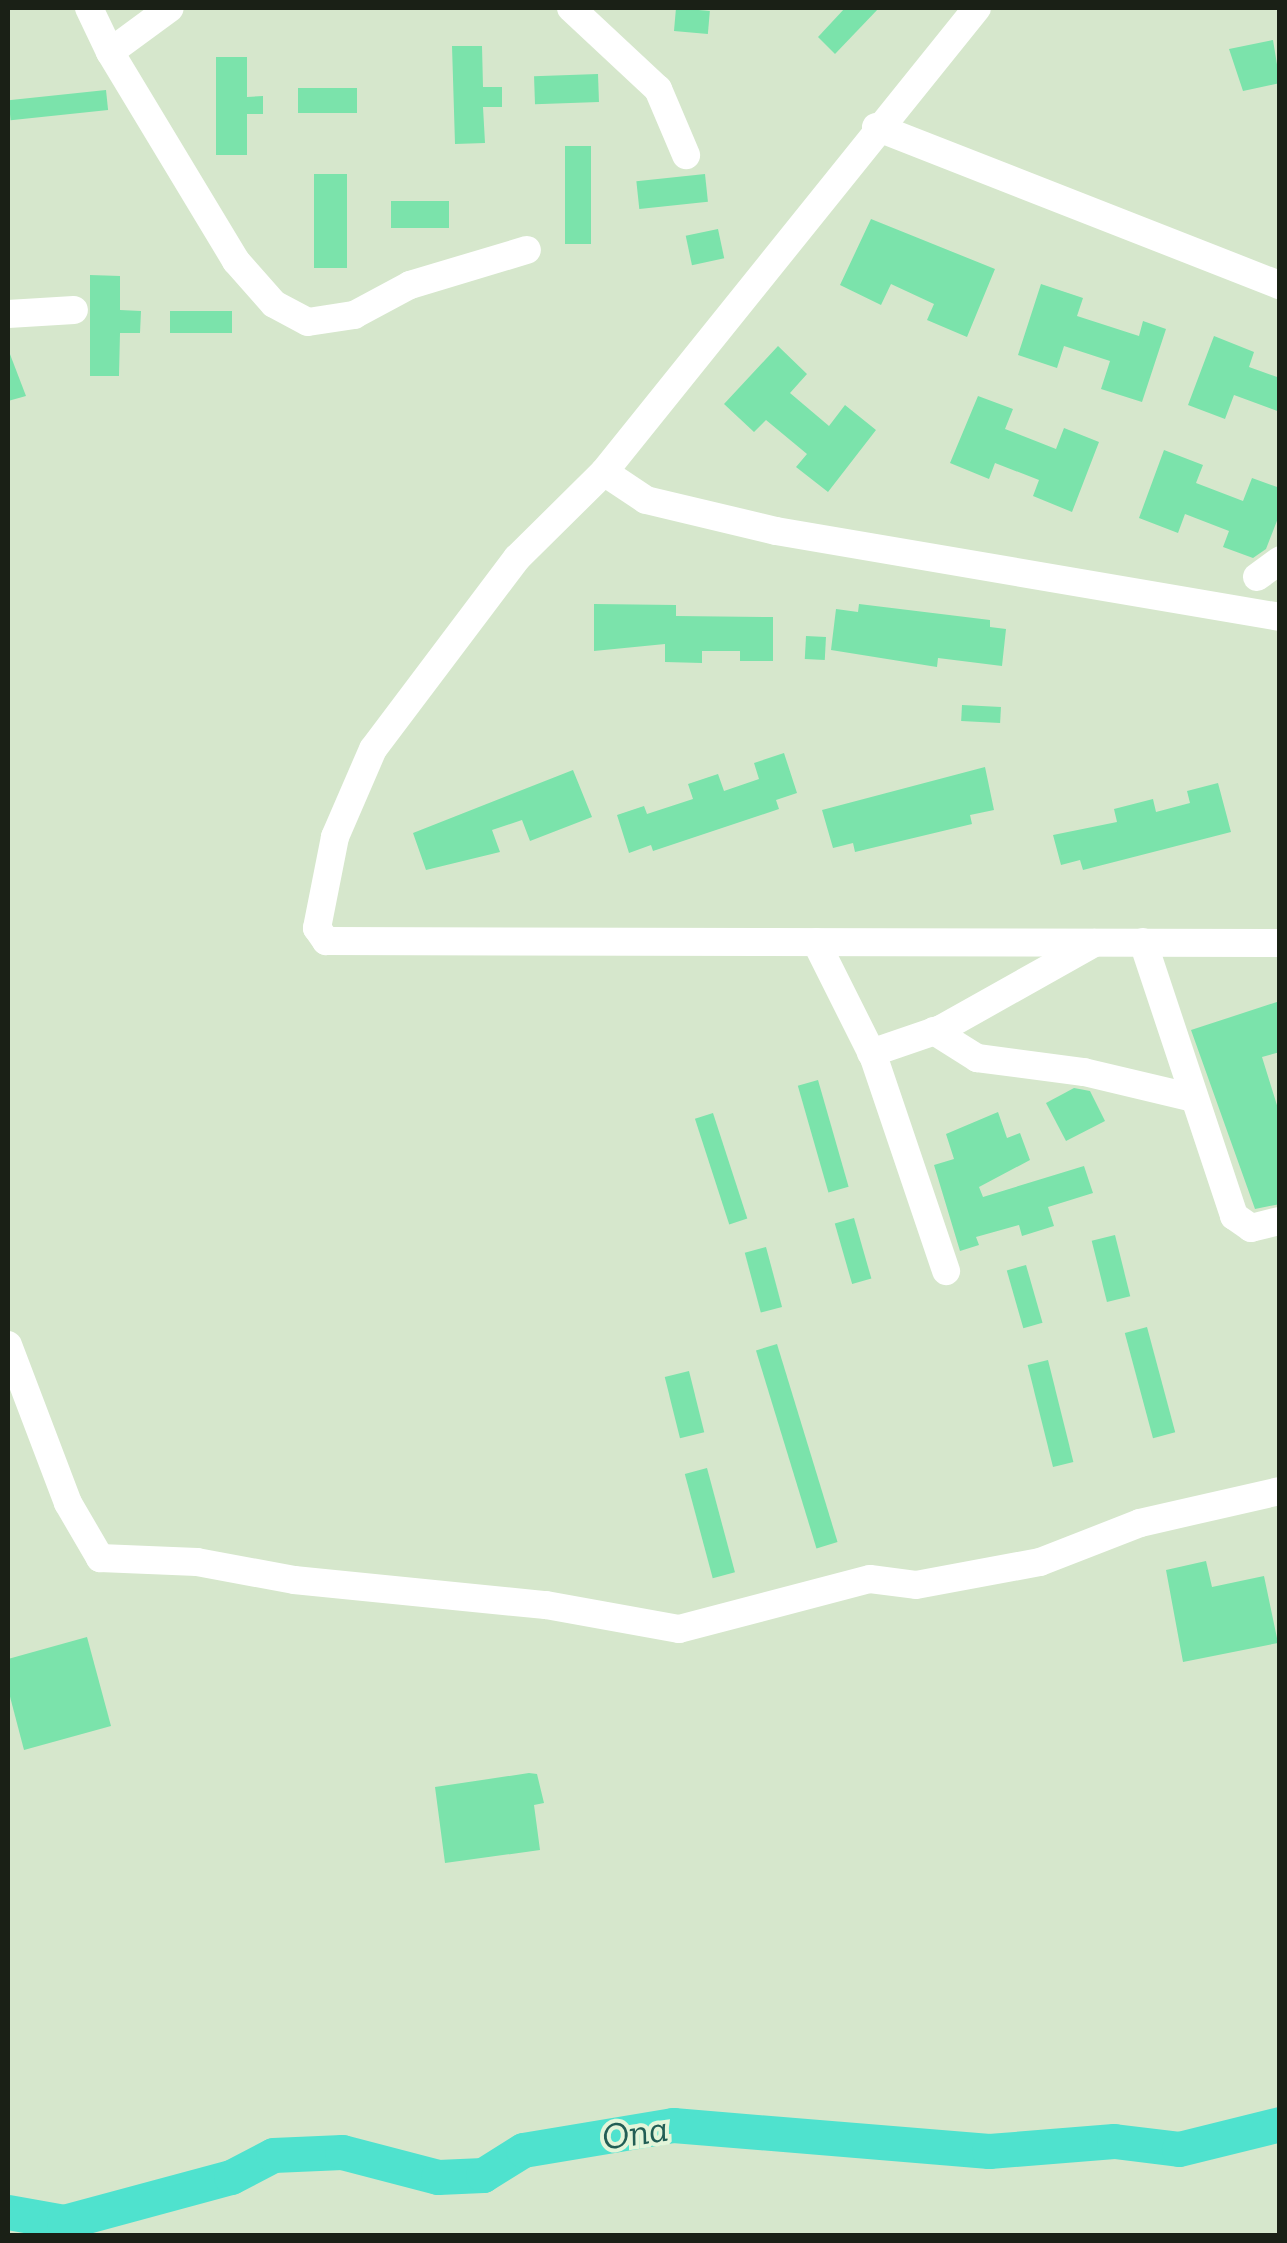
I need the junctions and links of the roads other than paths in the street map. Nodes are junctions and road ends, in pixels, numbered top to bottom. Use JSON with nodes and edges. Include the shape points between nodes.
{"nodes":[{"id":1,"x":90,"y":8,"type":"edge"},
{"id":2,"x":170,"y":8,"type":"edge"},
{"id":3,"x":571,"y":8,"type":"edge"},
{"id":4,"x":977,"y":8,"type":"edge"},
{"id":5,"x":110,"y":52,"type":"junction"},
{"id":6,"x":876,"y":127,"type":"junction"},
{"id":7,"x":686,"y":154,"type":"dead end"},
{"id":8,"x":527,"y":250,"type":"dead end"},
{"id":9,"x":1280,"y":285,"type":"edge"},
{"id":10,"x":74,"y":310,"type":"dead end"},
{"id":11,"x":8,"y":314,"type":"edge"},
{"id":12,"x":604,"y":472,"type":"junction"},
{"id":13,"x":1280,"y":617,"type":"edge"},
{"id":14,"x":816,"y":942,"type":"junction"},
{"id":15,"x":1095,"y":942,"type":"junction"},
{"id":16,"x":1143,"y":942,"type":"junction"},
{"id":17,"x":1280,"y":943,"type":"edge"},
{"id":18,"x":934,"y":1032,"type":"junction"},
{"id":19,"x":871,"y":1052,"type":"junction"},
{"id":20,"x":1192,"y":1098,"type":"junction"},
{"id":21,"x":1280,"y":1221,"type":"edge"},
{"id":22,"x":946,"y":1271,"type":"dead end"},
{"id":23,"x":8,"y":1345,"type":"edge"},
{"id":24,"x":1280,"y":1491,"type":"edge"}],
"edges":[{"from":1,"to":5,"type":"street"},
{"from":2,"to":5,"type":"street"},
{"from":3,"to":7,"type":"street","via":[[658,89]]},
{"from":4,"to":6,"type":"street"},
{"from":5,"to":8,"type":"street","via":[[236,260],[274,304],[308,322],[354,314],[410,285]]},
{"from":6,"to":9,"type":"street"},
{"from":6,"to":12,"type":"street"},
{"from":10,"to":11,"type":"street"},
{"from":12,"to":13,"type":"street","via":[[646,500],[776,531]]},
{"from":12,"to":14,"type":"street","via":[[517,558],[372,749],[335,837],[317,928],[326,941],[345,945]]},
{"from":14,"to":15,"type":"street"},
{"from":14,"to":19,"type":"street"},
{"from":15,"to":16,"type":"street"},
{"from":15,"to":18,"type":"street"},
{"from":16,"to":17,"type":"street"},
{"from":16,"to":20,"type":"street"},
{"from":18,"to":19,"type":"street"},
{"from":18,"to":20,"type":"street","via":[[977,1058],[1084,1072]]},
{"from":19,"to":22,"type":"street"},
{"from":20,"to":21,"type":"street","via":[[1241,1226]]},
{"from":23,"to":24,"type":"street","via":[[68,1503],[100,1558],[196,1562],[294,1580],[546,1605],[679,1629],[870,1578],[916,1584],[1040,1562],[1140,1523]]}]}
